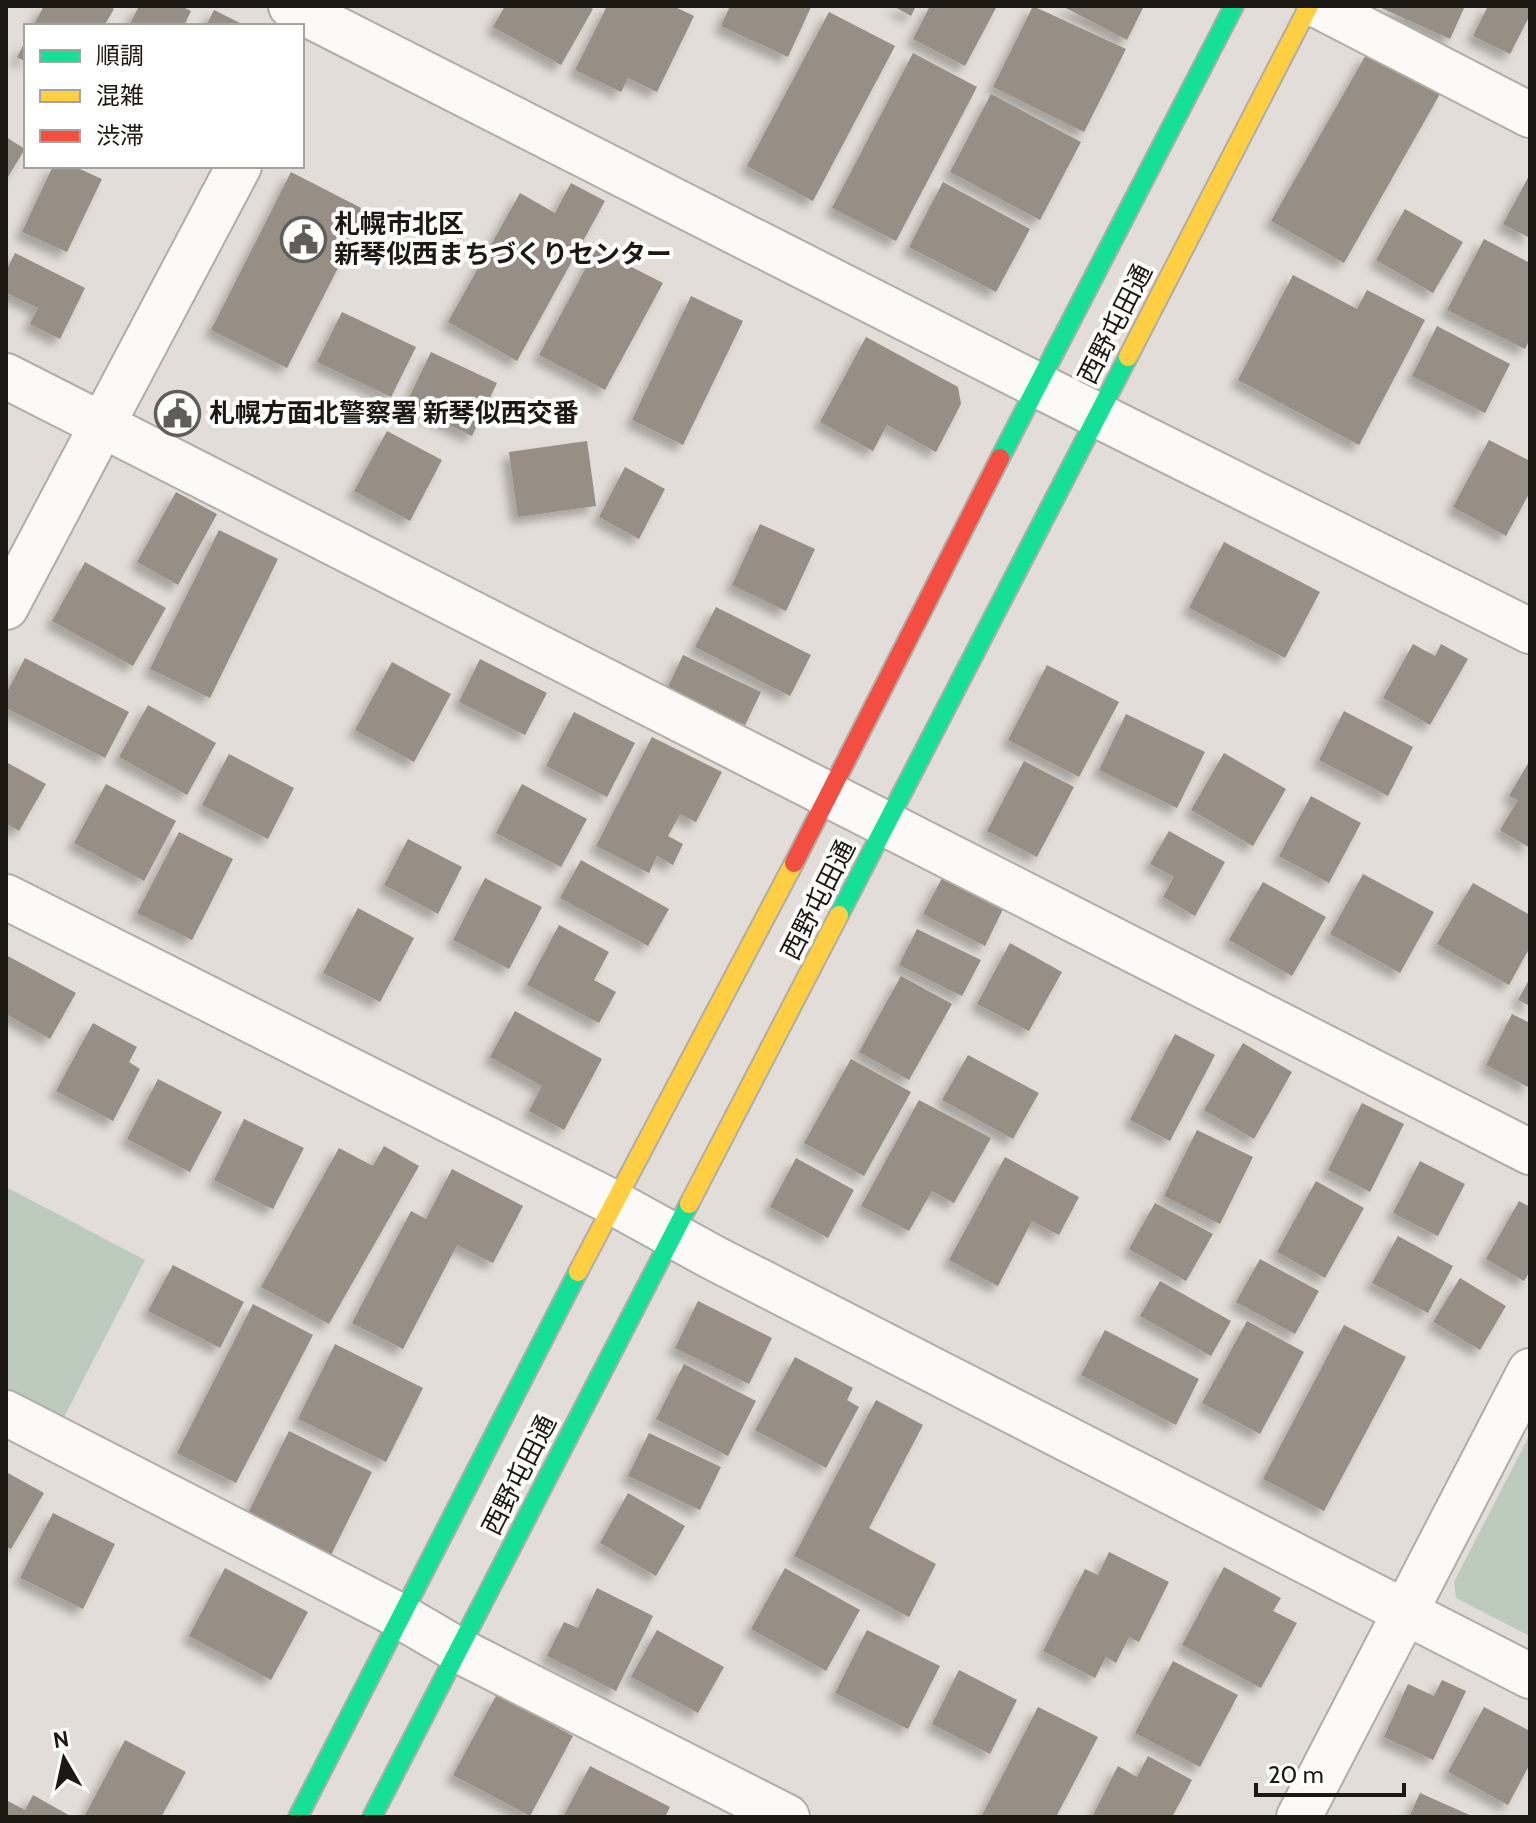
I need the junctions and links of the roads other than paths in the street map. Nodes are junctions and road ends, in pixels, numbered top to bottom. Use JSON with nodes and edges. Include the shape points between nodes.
{"nodes":[{"id":1,"x":1234,"y":6,"type":"edge"},
{"id":2,"x":1309,"y":6,"type":"edge"},
{"id":3,"x":1319,"y":6,"type":"edge"},
{"id":4,"x":308,"y":19,"type":"edge"},
{"id":5,"x":1530,"y":115,"type":"edge"},
{"id":6,"x":238,"y":168,"type":"edge"},
{"id":7,"x":6,"y":376,"type":"edge"},
{"id":8,"x":1037,"y":385,"type":"junction"},
{"id":9,"x":1097,"y":414,"type":"junction"},
{"id":10,"x":103,"y":426,"type":"junction"},
{"id":11,"x":6,"y":607,"type":"edge"},
{"id":12,"x":1530,"y":631,"type":"edge"},
{"id":13,"x":829,"y":796,"type":"junction"},
{"id":14,"x":886,"y":824,"type":"junction"},
{"id":15,"x":6,"y":897,"type":"edge"},
{"id":16,"x":1530,"y":1152,"type":"edge"},
{"id":17,"x":614,"y":1203,"type":"junction"},
{"id":18,"x":672,"y":1236,"type":"junction"},
{"id":19,"x":1530,"y":1371,"type":"edge"},
{"id":20,"x":6,"y":1413,"type":"edge"},
{"id":21,"x":1405,"y":1612,"type":"junction"},
{"id":22,"x":400,"y":1616,"type":"junction"},
{"id":23,"x":458,"y":1650,"type":"junction"},
{"id":24,"x":1530,"y":1676,"type":"edge"},
{"id":25,"x":298,"y":1817,"type":"edge"},
{"id":26,"x":372,"y":1817,"type":"edge"},
{"id":27,"x":787,"y":1817,"type":"edge"},
{"id":28,"x":1299,"y":1817,"type":"edge"}],
"edges":[{"from":1,"to":8,"type":"street","name":"西野屯田通"},
{"from":2,"to":9,"type":"street","name":"西野屯田通"},
{"from":3,"to":5,"type":"street"},
{"from":4,"to":8,"type":"street"},
{"from":6,"to":10,"type":"street"},
{"from":7,"to":10,"type":"street"},
{"from":8,"to":9,"type":"street"},
{"from":8,"to":13,"type":"street","name":"西野屯田通"},
{"from":9,"to":12,"type":"street"},
{"from":9,"to":14,"type":"street","name":"西野屯田通"},
{"from":10,"to":11,"type":"street"},
{"from":10,"to":13,"type":"street"},
{"from":13,"to":14,"type":"street"},
{"from":13,"to":17,"type":"street","name":"西野屯田通"},
{"from":14,"to":16,"type":"street"},
{"from":14,"to":18,"type":"street","name":"西野屯田通"},
{"from":15,"to":17,"type":"street"},
{"from":17,"to":18,"type":"street"},
{"from":17,"to":22,"type":"street","name":"西野屯田通"},
{"from":18,"to":21,"type":"street"},
{"from":18,"to":23,"type":"street","name":"西野屯田通"},
{"from":19,"to":21,"type":"street"},
{"from":20,"to":22,"type":"street"},
{"from":21,"to":24,"type":"street"},
{"from":21,"to":28,"type":"street"},
{"from":22,"to":23,"type":"street"},
{"from":22,"to":25,"type":"street","name":"西野屯田通"},
{"from":23,"to":26,"type":"street","name":"西野屯田通"},
{"from":23,"to":27,"type":"street"}]}
